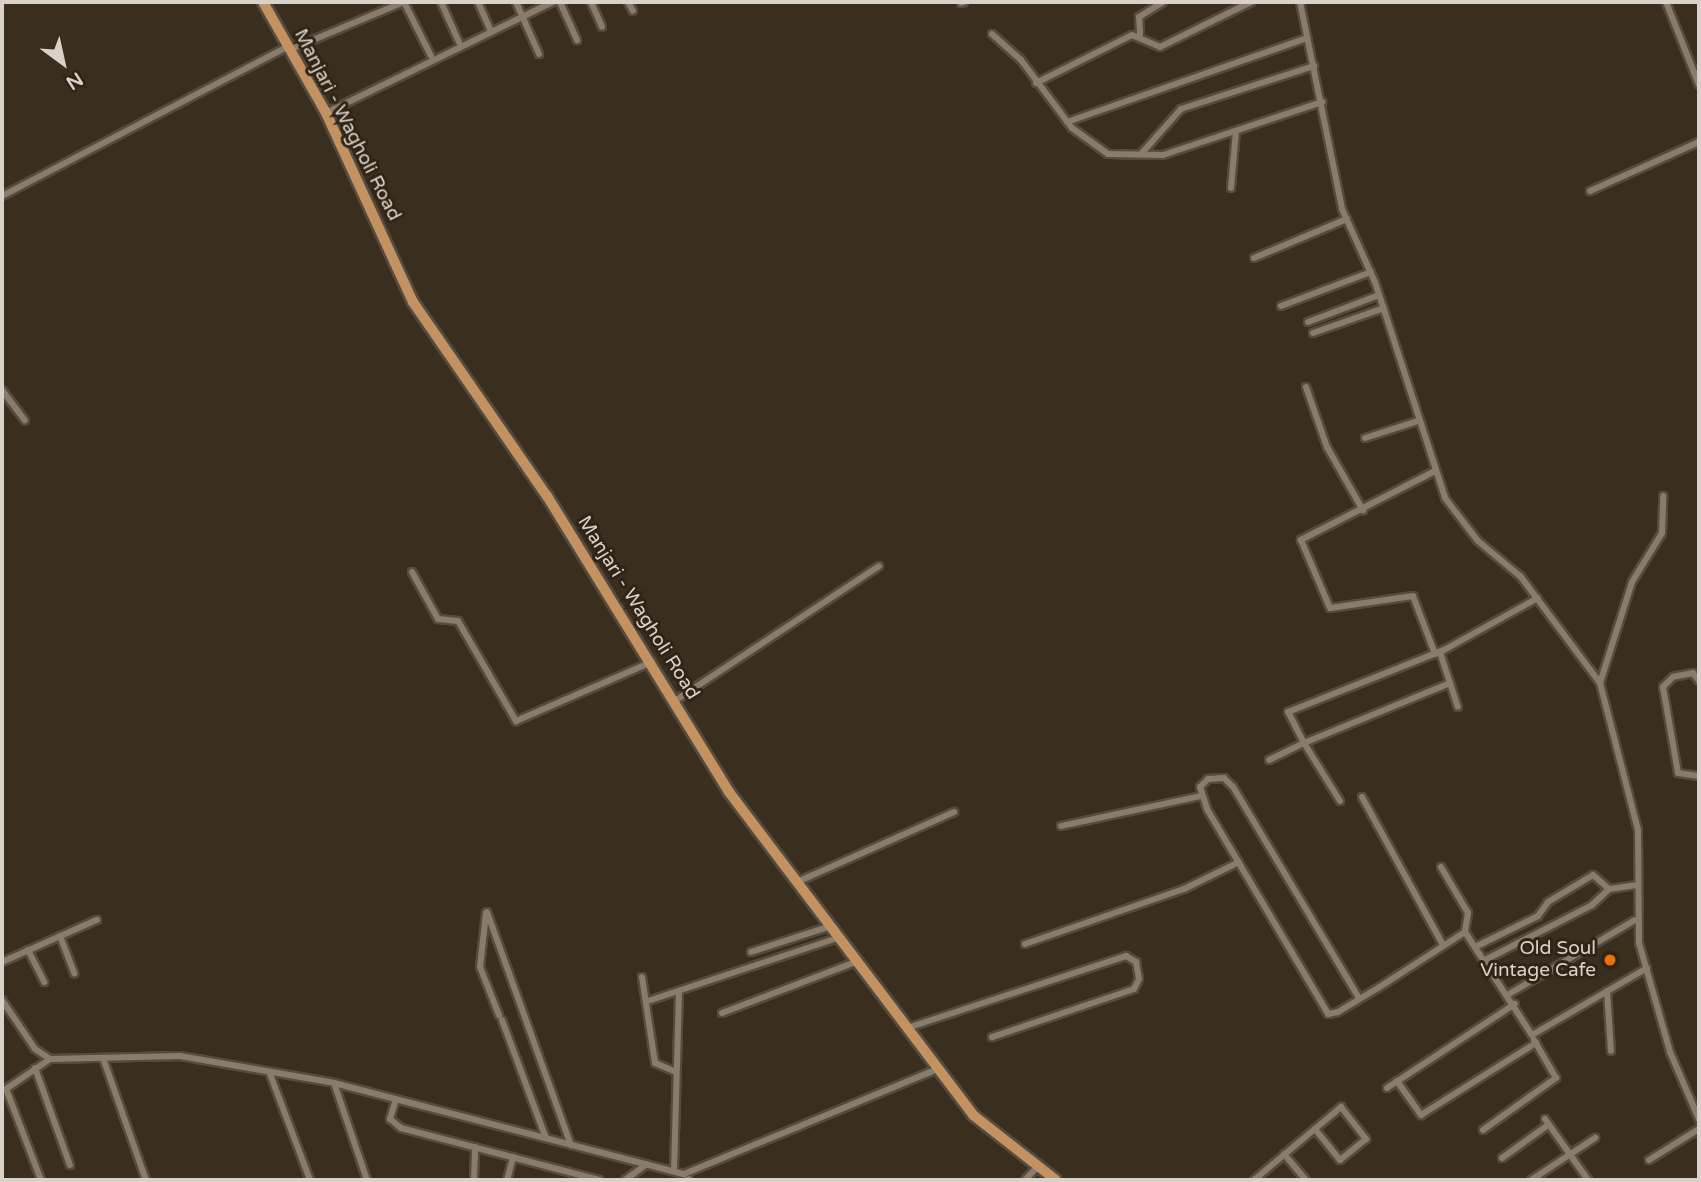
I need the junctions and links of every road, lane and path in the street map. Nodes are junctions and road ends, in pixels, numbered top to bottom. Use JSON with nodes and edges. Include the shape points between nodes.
{"nodes":[{"id":1,"x":263,"y":2,"type":"edge"},
{"id":2,"x":404,"y":2,"type":"edge"},
{"id":3,"x":441,"y":2,"type":"edge"},
{"id":4,"x":478,"y":2,"type":"edge"},
{"id":5,"x":516,"y":2,"type":"edge"},
{"id":6,"x":552,"y":2,"type":"edge"},
{"id":7,"x":560,"y":2,"type":"edge"},
{"id":8,"x":592,"y":2,"type":"edge"},
{"id":9,"x":628,"y":2,"type":"edge"},
{"id":10,"x":1163,"y":2,"type":"edge"},
{"id":11,"x":1251,"y":2,"type":"edge"},
{"id":12,"x":1300,"y":2,"type":"edge"},
{"id":13,"x":1666,"y":2,"type":"edge"},
{"id":14,"x":389,"y":5,"type":"edge"},
{"id":15,"x":633,"y":11,"type":"dead end"},
{"id":16,"x":522,"y":14,"type":"junction"},
{"id":17,"x":602,"y":27,"type":"dead end"},
{"id":18,"x":490,"y":29,"type":"junction"},
{"id":19,"x":992,"y":34,"type":"dead end"},
{"id":20,"x":1140,"y":34,"type":"junction"},
{"id":21,"x":1307,"y":38,"type":"junction"},
{"id":22,"x":577,"y":40,"type":"dead end"},
{"id":23,"x":459,"y":43,"type":"junction"},
{"id":24,"x":288,"y":48,"type":"junction"},
{"id":25,"x":539,"y":54,"type":"dead end"},
{"id":26,"x":431,"y":56,"type":"junction"},
{"id":27,"x":1314,"y":65,"type":"junction"},
{"id":28,"x":1036,"y":83,"type":"junction"},
{"id":29,"x":1699,"y":85,"type":"edge"},
{"id":30,"x":1322,"y":102,"type":"junction"},
{"id":31,"x":326,"y":113,"type":"junction"},
{"id":32,"x":1067,"y":122,"type":"junction"},
{"id":33,"x":1236,"y":131,"type":"junction"},
{"id":34,"x":1699,"y":142,"type":"edge"},
{"id":35,"x":1142,"y":153,"type":"junction"},
{"id":36,"x":1231,"y":188,"type":"dead end"},
{"id":37,"x":1590,"y":191,"type":"dead end"},
{"id":38,"x":2,"y":196,"type":"edge"},
{"id":39,"x":1347,"y":219,"type":"junction"},
{"id":40,"x":1254,"y":258,"type":"dead end"},
{"id":41,"x":1371,"y":272,"type":"junction"},
{"id":42,"x":1379,"y":295,"type":"junction"},
{"id":43,"x":1281,"y":306,"type":"dead end"},
{"id":44,"x":1384,"y":308,"type":"junction"},
{"id":45,"x":1308,"y":322,"type":"dead end"},
{"id":46,"x":1313,"y":333,"type":"dead end"},
{"id":47,"x":1306,"y":387,"type":"dead end"},
{"id":48,"x":2,"y":390,"type":"edge"},
{"id":49,"x":25,"y":420,"type":"dead end"},
{"id":50,"x":1418,"y":421,"type":"junction"},
{"id":51,"x":1365,"y":438,"type":"dead end"},
{"id":52,"x":1435,"y":471,"type":"junction"},
{"id":53,"x":1662,"y":496,"type":"dead end"},
{"id":54,"x":1363,"y":510,"type":"junction"},
{"id":55,"x":879,"y":566,"type":"dead end"},
{"id":56,"x":412,"y":572,"type":"dead end"},
{"id":57,"x":1538,"y":597,"type":"junction"},
{"id":58,"x":1438,"y":653,"type":"junction"},
{"id":59,"x":653,"y":662,"type":"junction"},
{"id":60,"x":1699,"y":681,"type":"edge"},
{"id":61,"x":1450,"y":683,"type":"junction"},
{"id":62,"x":1600,"y":683,"type":"junction"},
{"id":63,"x":676,"y":700,"type":"junction"},
{"id":64,"x":1458,"y":707,"type":"dead end"},
{"id":65,"x":1304,"y":743,"type":"junction"},
{"id":66,"x":1269,"y":760,"type":"dead end"},
{"id":67,"x":1699,"y":776,"type":"edge"},
{"id":68,"x":1200,"y":796,"type":"junction"},
{"id":69,"x":1362,"y":797,"type":"dead end"},
{"id":70,"x":1340,"y":802,"type":"dead end"},
{"id":71,"x":954,"y":812,"type":"dead end"},
{"id":72,"x":1061,"y":826,"type":"dead end"},
{"id":73,"x":1239,"y":862,"type":"junction"},
{"id":74,"x":1441,"y":867,"type":"dead end"},
{"id":75,"x":797,"y":882,"type":"junction"},
{"id":76,"x":1636,"y":885,"type":"junction"},
{"id":77,"x":1609,"y":889,"type":"junction"},
{"id":78,"x":97,"y":920,"type":"dead end"},
{"id":79,"x":1635,"y":920,"type":"junction"},
{"id":80,"x":831,"y":926,"type":"junction"},
{"id":81,"x":1465,"y":932,"type":"junction"},
{"id":82,"x":60,"y":936,"type":"junction"},
{"id":83,"x":840,"y":937,"type":"junction"},
{"id":84,"x":1026,"y":944,"type":"dead end"},
{"id":85,"x":1443,"y":945,"type":"junction"},
{"id":86,"x":1477,"y":946,"type":"junction"},
{"id":87,"x":28,"y":950,"type":"junction"},
{"id":88,"x":751,"y":951,"type":"dead end"},
{"id":89,"x":1487,"y":959,"type":"junction"},
{"id":90,"x":858,"y":961,"type":"junction"},
{"id":91,"x":2,"y":962,"type":"edge"},
{"id":92,"x":1647,"y":968,"type":"junction"},
{"id":93,"x":74,"y":972,"type":"dead end"},
{"id":94,"x":642,"y":977,"type":"dead end"},
{"id":95,"x":44,"y":982,"type":"dead end"},
{"id":96,"x":1607,"y":991,"type":"junction"},
{"id":97,"x":680,"y":993,"type":"junction"},
{"id":98,"x":1508,"y":994,"type":"junction"},
{"id":99,"x":1359,"y":998,"type":"junction"},
{"id":100,"x":2,"y":1000,"type":"edge"},
{"id":101,"x":648,"y":1000,"type":"junction"},
{"id":102,"x":1515,"y":1004,"type":"junction"},
{"id":103,"x":722,"y":1013,"type":"dead end"},
{"id":104,"x":907,"y":1028,"type":"junction"},
{"id":105,"x":1532,"y":1035,"type":"junction"},
{"id":106,"x":992,"y":1037,"type":"dead end"},
{"id":107,"x":1536,"y":1042,"type":"junction"},
{"id":108,"x":1611,"y":1051,"type":"dead end"},
{"id":109,"x":103,"y":1058,"type":"junction"},
{"id":110,"x":50,"y":1059,"type":"junction"},
{"id":111,"x":35,"y":1068,"type":"junction"},
{"id":112,"x":937,"y":1069,"type":"junction"},
{"id":113,"x":674,"y":1071,"type":"junction"},
{"id":114,"x":270,"y":1074,"type":"junction"},
{"id":115,"x":1397,"y":1081,"type":"junction"},
{"id":116,"x":334,"y":1083,"type":"junction"},
{"id":117,"x":1387,"y":1088,"type":"dead end"},
{"id":118,"x":4,"y":1090,"type":"edge"},
{"id":119,"x":396,"y":1099,"type":"junction"},
{"id":120,"x":1699,"y":1119,"type":"edge"},
{"id":121,"x":1315,"y":1129,"type":"junction"},
{"id":122,"x":1699,"y":1129,"type":"edge"},
{"id":123,"x":1483,"y":1130,"type":"dead end"},
{"id":124,"x":546,"y":1138,"type":"junction"},
{"id":125,"x":1595,"y":1138,"type":"dead end"},
{"id":126,"x":572,"y":1144,"type":"junction"},
{"id":127,"x":475,"y":1147,"type":"junction"},
{"id":128,"x":1284,"y":1154,"type":"junction"},
{"id":129,"x":1569,"y":1155,"type":"junction"},
{"id":130,"x":513,"y":1157,"type":"junction"},
{"id":131,"x":1502,"y":1158,"type":"dead end"},
{"id":132,"x":1649,"y":1160,"type":"dead end"},
{"id":133,"x":648,"y":1164,"type":"junction"},
{"id":134,"x":70,"y":1165,"type":"dead end"},
{"id":135,"x":1038,"y":1166,"type":"junction"},
{"id":136,"x":674,"y":1171,"type":"junction"},
{"id":137,"x":688,"y":1178,"type":"edge"},
{"id":138,"x":41,"y":1180,"type":"edge"},
{"id":139,"x":146,"y":1180,"type":"edge"},
{"id":140,"x":310,"y":1180,"type":"edge"},
{"id":141,"x":367,"y":1180,"type":"edge"},
{"id":142,"x":474,"y":1180,"type":"edge"},
{"id":143,"x":507,"y":1180,"type":"edge"},
{"id":144,"x":599,"y":1180,"type":"edge"},
{"id":145,"x":625,"y":1180,"type":"edge"},
{"id":146,"x":1025,"y":1180,"type":"edge"},
{"id":147,"x":1056,"y":1180,"type":"edge"},
{"id":148,"x":1254,"y":1180,"type":"edge"},
{"id":149,"x":1306,"y":1180,"type":"edge"},
{"id":150,"x":1531,"y":1180,"type":"edge"},
{"id":151,"x":1588,"y":1180,"type":"edge"}],
"edges":[{"from":1,"to":24,"type":"main road","name":"Manjari - Wagholi Road"},
{"from":2,"to":14,"type":"street"},
{"from":2,"to":26,"type":"street"},
{"from":3,"to":23,"type":"street"},
{"from":4,"to":18,"type":"street"},
{"from":5,"to":16,"type":"street"},
{"from":6,"to":16,"type":"street"},
{"from":7,"to":22,"type":"street"},
{"from":8,"to":17,"type":"street"},
{"from":9,"to":15,"type":"street"},
{"from":10,"to":20,"type":"street","via":[[1139,17]]},
{"from":11,"to":20,"type":"street","via":[[1160,47]]},
{"from":12,"to":21,"type":"street"},
{"from":13,"to":29,"type":"street"},
{"from":14,"to":24,"type":"street"},
{"from":16,"to":18,"type":"street"},
{"from":16,"to":25,"type":"street"},
{"from":18,"to":23,"type":"street"},
{"from":19,"to":28,"type":"street"},
{"from":20,"to":28,"type":"street"},
{"from":21,"to":27,"type":"street"},
{"from":21,"to":32,"type":"street"},
{"from":23,"to":26,"type":"street"},
{"from":24,"to":31,"type":"main road","name":"Manjari - Wagholi Road"},
{"from":24,"to":38,"type":"street"},
{"from":26,"to":31,"type":"street"},
{"from":27,"to":30,"type":"street"},
{"from":27,"to":35,"type":"street","via":[[1181,109]]},
{"from":28,"to":32,"type":"street"},
{"from":30,"to":33,"type":"street"},
{"from":30,"to":39,"type":"street"},
{"from":31,"to":59,"type":"main road","name":"Manjari - Wagholi Road","via":[[413,302]]},
{"from":32,"to":35,"type":"street","via":[[1108,153]]},
{"from":33,"to":35,"type":"street","via":[[1163,155]]},
{"from":33,"to":36,"type":"street"},
{"from":34,"to":37,"type":"street"},
{"from":39,"to":40,"type":"street"},
{"from":39,"to":41,"type":"street"},
{"from":41,"to":42,"type":"street"},
{"from":41,"to":43,"type":"street"},
{"from":42,"to":44,"type":"street"},
{"from":42,"to":45,"type":"street"},
{"from":44,"to":46,"type":"street"},
{"from":44,"to":50,"type":"street"},
{"from":47,"to":54,"type":"street","via":[[1327,447]]},
{"from":48,"to":49,"type":"street"},
{"from":50,"to":51,"type":"street"},
{"from":50,"to":52,"type":"street"},
{"from":52,"to":54,"type":"street"},
{"from":52,"to":57,"type":"street","via":[[1445,498],[1478,541]]},
{"from":53,"to":62,"type":"street","via":[[1662,533],[1632,582]]},
{"from":54,"to":58,"type":"street","via":[[1302,537],[1326,603],[1333,609],[1413,596]]},
{"from":55,"to":63,"type":"street"},
{"from":56,"to":59,"type":"street","via":[[438,619],[458,621],[516,721]]},
{"from":57,"to":58,"type":"street"},
{"from":57,"to":62,"type":"street"},
{"from":58,"to":61,"type":"street"},
{"from":58,"to":65,"type":"street","via":[[1288,712]]},
{"from":59,"to":63,"type":"main road","name":"Manjari - Wagholi Road"},
{"from":60,"to":67,"type":"street","via":[[1693,673],[1673,677],[1664,687],[1678,773]]},
{"from":61,"to":64,"type":"street"},
{"from":61,"to":65,"type":"street"},
{"from":62,"to":76,"type":"street","via":[[1638,830]]},
{"from":63,"to":75,"type":"main road","name":"Manjari - Wagholi Road","via":[[729,792]]},
{"from":65,"to":66,"type":"street"},
{"from":65,"to":70,"type":"street"},
{"from":68,"to":72,"type":"street"},
{"from":68,"to":73,"type":"street"},
{"from":68,"to":99,"type":"street","via":[[1208,779],[1224,778],[1233,787]]},
{"from":69,"to":85,"type":"street"},
{"from":71,"to":75,"type":"street"},
{"from":73,"to":84,"type":"street","via":[[1184,889]]},
{"from":73,"to":99,"type":"street","via":[[1322,1010],[1338,1012]]},
{"from":74,"to":81,"type":"street","via":[[1468,913]]},
{"from":75,"to":80,"type":"main road","name":"Manjari - Wagholi Road"},
{"from":76,"to":77,"type":"street"},
{"from":76,"to":79,"type":"street"},
{"from":77,"to":86,"type":"street","via":[[1593,875],[1548,902],[1538,916]]},
{"from":77,"to":89,"type":"street","via":[[1592,905]]},
{"from":78,"to":82,"type":"street"},
{"from":79,"to":92,"type":"street"},
{"from":79,"to":98,"type":"street"},
{"from":80,"to":83,"type":"main road","name":"Manjari - Wagholi Road"},
{"from":80,"to":88,"type":"street"},
{"from":81,"to":85,"type":"street"},
{"from":81,"to":86,"type":"street"},
{"from":82,"to":87,"type":"street"},
{"from":82,"to":93,"type":"street"},
{"from":83,"to":90,"type":"main road","name":"Manjari - Wagholi Road"},
{"from":83,"to":97,"type":"street"},
{"from":85,"to":99,"type":"street"},
{"from":86,"to":89,"type":"street"},
{"from":87,"to":91,"type":"street"},
{"from":87,"to":95,"type":"street"},
{"from":89,"to":98,"type":"street"},
{"from":90,"to":103,"type":"street"},
{"from":90,"to":104,"type":"main road","name":"Manjari - Wagholi Road"},
{"from":92,"to":96,"type":"street"},
{"from":92,"to":120,"type":"street","via":[[1670,1052]]},
{"from":94,"to":101,"type":"street"},
{"from":96,"to":105,"type":"street"},
{"from":96,"to":108,"type":"street"},
{"from":97,"to":101,"type":"street"},
{"from":97,"to":113,"type":"street"},
{"from":98,"to":102,"type":"street"},
{"from":100,"to":110,"type":"street","via":[[35,1049]]},
{"from":101,"to":113,"type":"street","via":[[655,1063]]},
{"from":102,"to":105,"type":"street"},
{"from":102,"to":115,"type":"street"},
{"from":104,"to":106,"type":"street","via":[[1126,956],[1136,962],[1139,979],[1133,989]]},
{"from":104,"to":112,"type":"main road","name":"Manjari - Wagholi Road"},
{"from":105,"to":107,"type":"street"},
{"from":107,"to":115,"type":"street","via":[[1421,1115]]},
{"from":107,"to":123,"type":"street","via":[[1556,1078]]},
{"from":109,"to":110,"type":"street"},
{"from":109,"to":114,"type":"street","via":[[180,1056]]},
{"from":109,"to":139,"type":"street"},
{"from":110,"to":111,"type":"street"},
{"from":111,"to":118,"type":"street"},
{"from":111,"to":134,"type":"street"},
{"from":112,"to":135,"type":"main road","name":"Manjari - Wagholi Road","via":[[973,1115]]},
{"from":112,"to":137,"type":"street"},
{"from":113,"to":136,"type":"street"},
{"from":114,"to":116,"type":"street"},
{"from":114,"to":140,"type":"street"},
{"from":115,"to":117,"type":"street"},
{"from":116,"to":119,"type":"street"},
{"from":116,"to":141,"type":"street"},
{"from":118,"to":138,"type":"street"},
{"from":119,"to":124,"type":"street"},
{"from":119,"to":127,"type":"street","via":[[390,1119],[396,1125]]},
{"from":121,"to":121,"type":"street","via":[[1340,1160],[1366,1139],[1341,1107]]},
{"from":121,"to":128,"type":"street"},
{"from":122,"to":132,"type":"street"},
{"from":124,"to":126,"type":"street"},
{"from":124,"to":126,"type":"street","via":[[480,967],[487,912]]},
{"from":125,"to":129,"type":"street"},
{"from":126,"to":133,"type":"street"},
{"from":127,"to":130,"type":"street"},
{"from":127,"to":142,"type":"street"},
{"from":128,"to":148,"type":"street"},
{"from":128,"to":149,"type":"street"},
{"from":129,"to":131,"type":"street","via":[[1547,1122]]},
{"from":129,"to":150,"type":"street"},
{"from":129,"to":151,"type":"street"},
{"from":130,"to":143,"type":"street"},
{"from":130,"to":144,"type":"street"},
{"from":133,"to":136,"type":"street"},
{"from":133,"to":145,"type":"street"},
{"from":135,"to":146,"type":"street"},
{"from":135,"to":147,"type":"main road","name":"Manjari - Wagholi Road"},
{"from":136,"to":137,"type":"street"}]}
